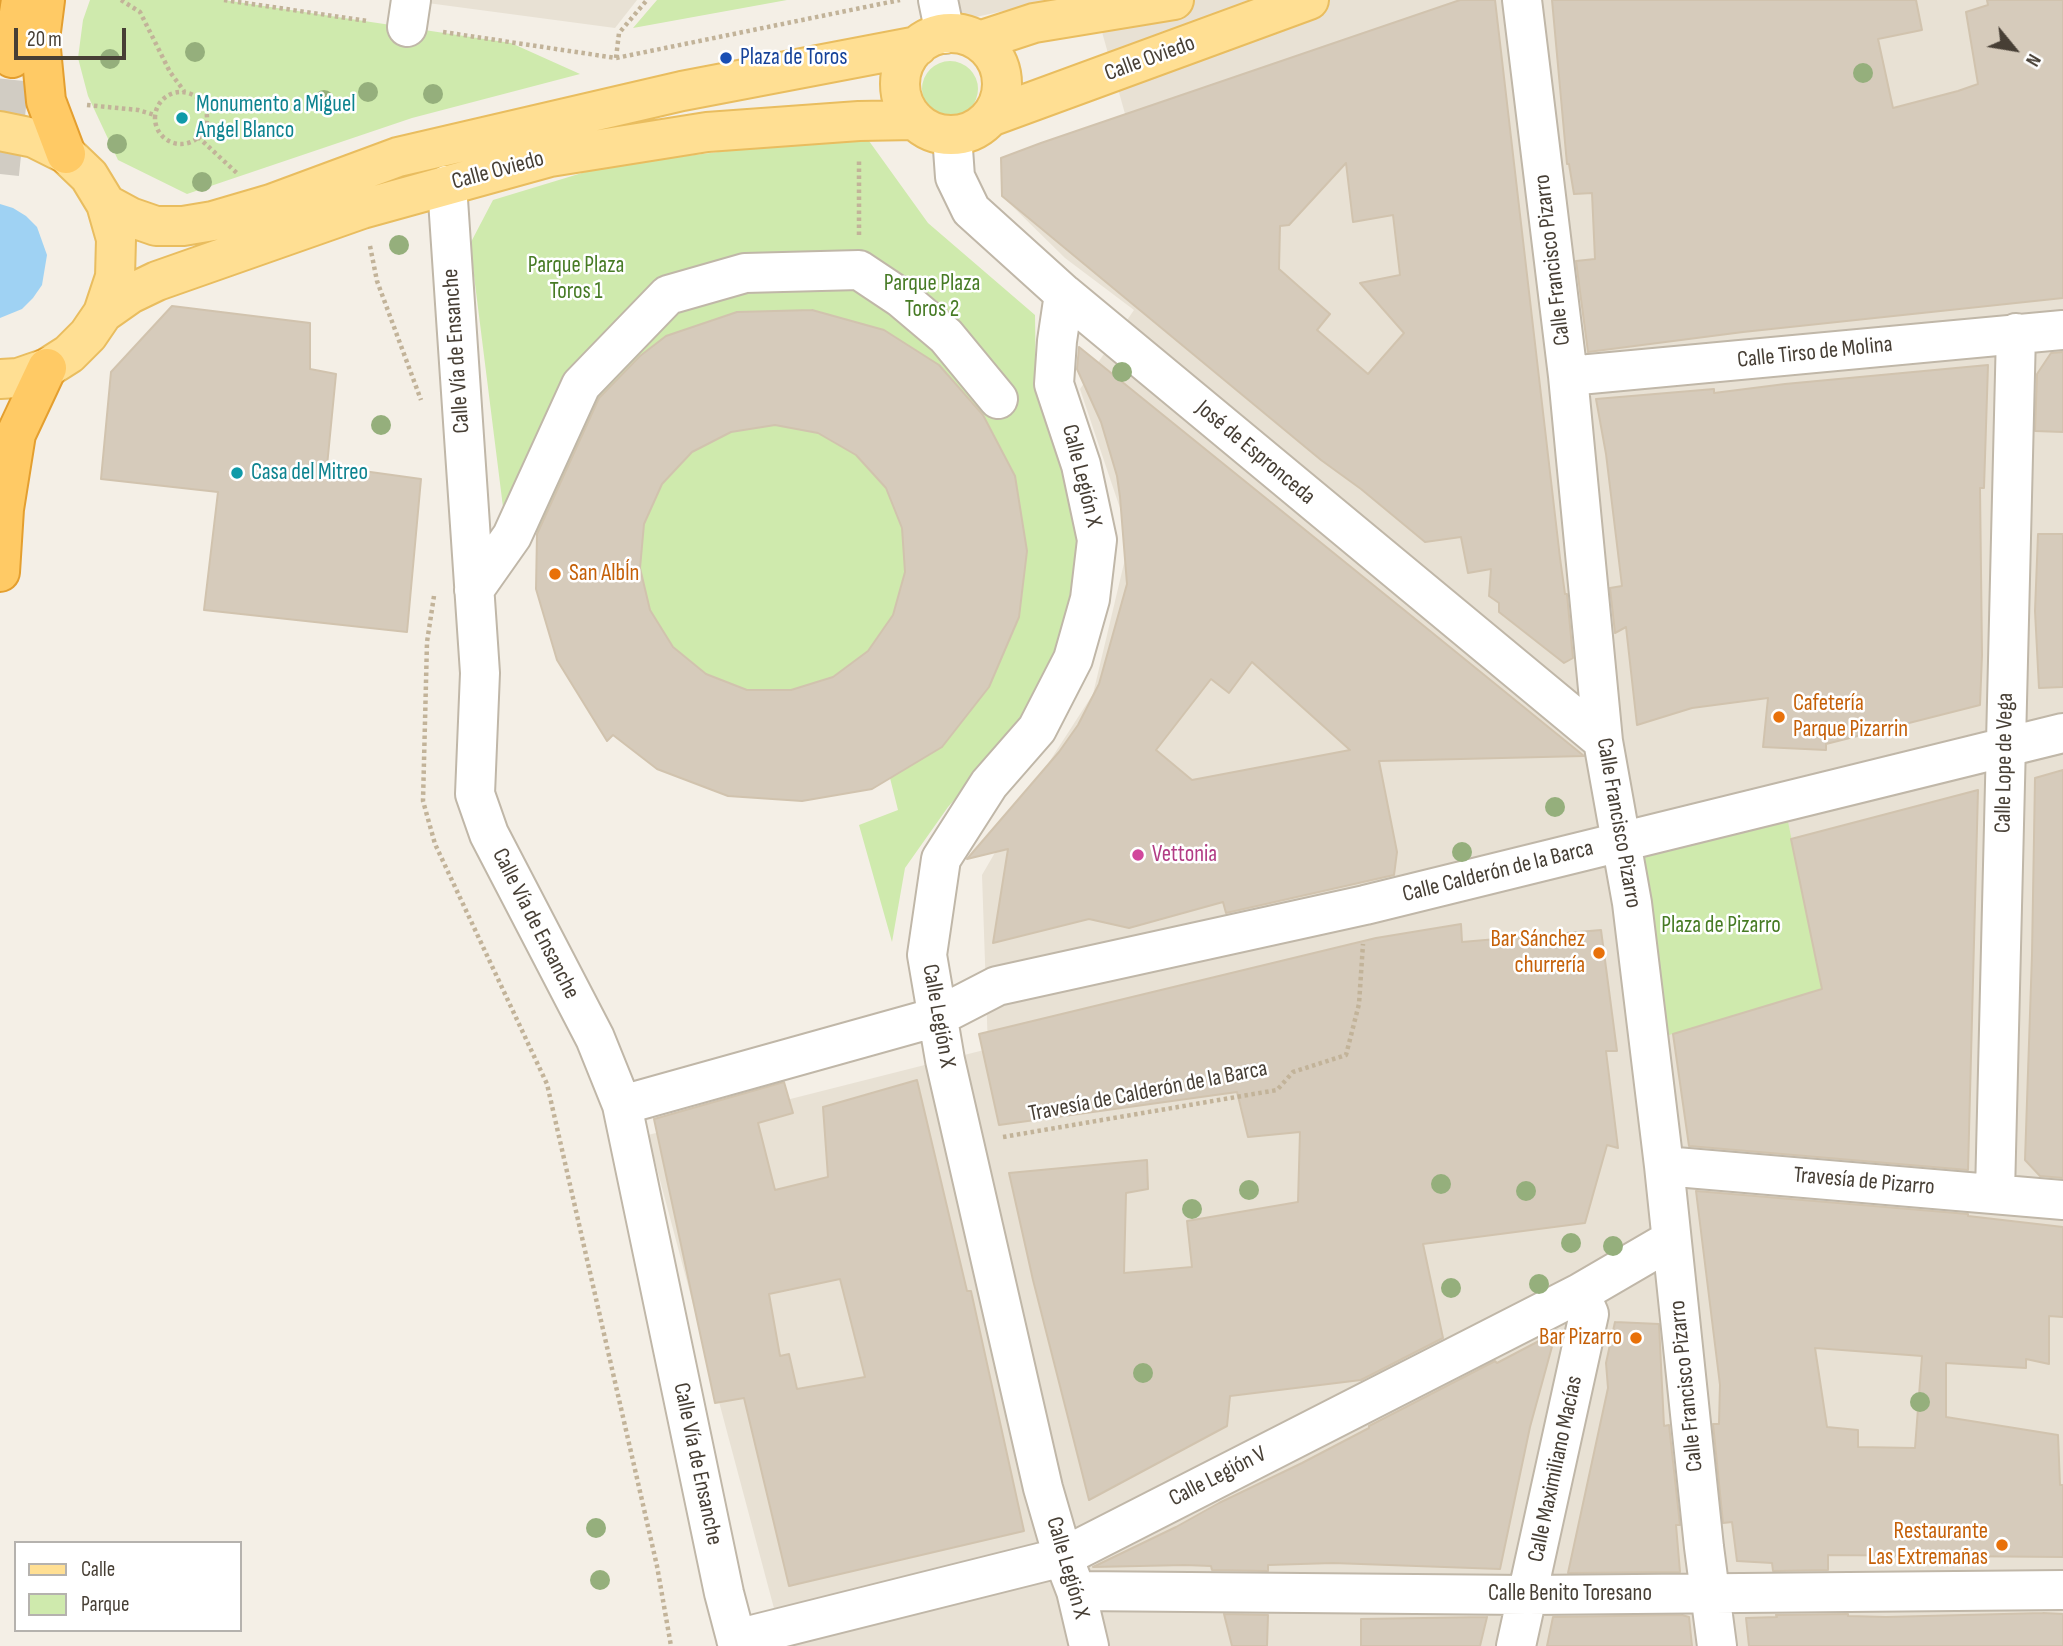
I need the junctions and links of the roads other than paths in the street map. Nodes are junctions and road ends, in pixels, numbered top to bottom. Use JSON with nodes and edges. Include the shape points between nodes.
{"nodes":[{"id":1,"x":21,"y":0,"type":"edge"},
{"id":2,"x":45,"y":0,"type":"edge"},
{"id":3,"x":1174,"y":0,"type":"edge"},
{"id":4,"x":1309,"y":0,"type":"edge"},
{"id":5,"x":1522,"y":0,"type":"edge"},
{"id":6,"x":945,"y":30,"type":"edge"},
{"id":7,"x":12,"y":58,"type":"tunnel mouth"},
{"id":8,"x":990,"y":117,"type":"junction"},
{"id":9,"x":915,"y":120,"type":"junction"},
{"id":10,"x":0,"y":131,"type":"edge"},
{"id":11,"x":951,"y":135,"type":"junction"},
{"id":12,"x":66,"y":154,"type":"junction"},
{"id":13,"x":447,"y":185,"type":"junction"},
{"id":14,"x":106,"y":204,"type":"junction"},
{"id":15,"x":1064,"y":294,"type":"junction"},
{"id":16,"x":103,"y":313,"type":"junction"},
{"id":17,"x":2063,"y":330,"type":"edge"},
{"id":18,"x":2016,"y":333,"type":"junction"},
{"id":19,"x":47,"y":368,"type":"junction"},
{"id":20,"x":1567,"y":376,"type":"junction"},
{"id":21,"x":0,"y":379,"type":"edge"},
{"id":22,"x":998,"y":400,"type":"dead end"},
{"id":23,"x":0,"y":572,"type":"edge"},
{"id":24,"x":474,"y":590,"type":"junction"},
{"id":25,"x":2063,"y":733,"type":"edge"},
{"id":26,"x":1603,"y":741,"type":"junction"},
{"id":27,"x":2005,"y":748,"type":"junction"},
{"id":28,"x":1622,"y":842,"type":"junction"},
{"id":29,"x":937,"y":1017,"type":"junction"},
{"id":30,"x":622,"y":1105,"type":"junction"},
{"id":31,"x":1664,"y":1166,"type":"junction"},
{"id":32,"x":1995,"y":1193,"type":"junction"},
{"id":33,"x":2063,"y":1200,"type":"edge"},
{"id":34,"x":1671,"y":1241,"type":"junction"},
{"id":35,"x":1580,"y":1293,"type":"junction"},
{"id":36,"x":1070,"y":1574,"type":"junction"},
{"id":37,"x":2063,"y":1590,"type":"edge"},
{"id":38,"x":1711,"y":1593,"type":"junction"},
{"id":39,"x":1528,"y":1595,"type":"junction"},
{"id":40,"x":737,"y":1642,"type":"edge"},
{"id":41,"x":1089,"y":1646,"type":"edge"},
{"id":42,"x":1516,"y":1646,"type":"edge"},
{"id":43,"x":1717,"y":1646,"type":"edge"}],
"edges":[{"from":1,"to":7,"type":"highway"},
{"from":2,"to":12,"type":"highway","via":[[40,39],[46,101]]},
{"from":3,"to":6,"type":"main road","name":"Calle Oviedo","via":[[1034,23]]},
{"from":4,"to":8,"type":"main road","name":"Calle Oviedo"},
{"from":5,"to":20,"type":"street","name":"Calle Francisco Pizarro"},
{"from":6,"to":8,"type":"main road","via":[[992,53],[1000,68],[999,102]]},
{"from":6,"to":9,"type":"main road","via":[[907,59],[901,75],[901,91]]},
{"from":6,"to":14,"type":"main road","name":"Calle Oviedo","via":[[398,157],[213,221],[156,226]]},
{"from":8,"to":11,"type":"main road","via":[[966,133]]},
{"from":9,"to":11,"type":"main road","via":[[926,129]]},
{"from":9,"to":13,"type":"main road","name":"Calle Oviedo","via":[[708,132],[550,157]]},
{"from":10,"to":12,"type":"main road","via":[[34,138]]},
{"from":11,"to":15,"type":"street","name":"José de Espronceda","via":[[955,177],[971,210]]},
{"from":12,"to":14,"type":"main road","via":[[89,176]]},
{"from":13,"to":16,"type":"main road","name":"Calle Oviedo","via":[[362,209],[157,281]]},
{"from":13,"to":24,"type":"street","name":"Calle Vía de Ensanche"},
{"from":14,"to":16,"type":"main road","via":[[116,239],[115,277]]},
{"from":15,"to":26,"type":"street","name":"José de Espronceda"},
{"from":15,"to":29,"type":"street","name":"Calle Legión X","via":[[1055,384],[1081,465],[1097,540],[1090,599],[1073,659],[1037,729],[989,784],[941,859],[927,955]]},
{"from":16,"to":19,"type":"main road","via":[[69,354]]},
{"from":17,"to":18,"type":"street","name":"Calle Tirso de Molina"},
{"from":18,"to":20,"type":"street","name":"Calle Tirso de Molina"},
{"from":18,"to":27,"type":"street","name":"Calle Lope de Vega"},
{"from":19,"to":21,"type":"main road"},
{"from":19,"to":23,"type":"highway","via":[[16,434]]},
{"from":20,"to":26,"type":"street","name":"Calle Francisco Pizarro"},
{"from":22,"to":24,"type":"street","via":[[946,336],[859,270],[745,273],[668,295],[581,385],[512,536]]},
{"from":24,"to":30,"type":"street","name":"Calle Vía de Ensanche","via":[[480,673],[475,794],[489,834],[595,1038]]},
{"from":25,"to":27,"type":"street","name":"Calle Calderón de la Barca"},
{"from":26,"to":28,"type":"street","name":"Calle Francisco Pizarro"},
{"from":27,"to":28,"type":"street","name":"Calle Calderón de la Barca"},
{"from":27,"to":32,"type":"street","name":"Calle Lope de Vega"},
{"from":28,"to":29,"type":"street","name":"Calle Calderón de la Barca","via":[[1365,905],[997,986]]},
{"from":28,"to":31,"type":"street","name":"Calle Francisco Pizarro"},
{"from":29,"to":30,"type":"street","name":"Calle Calderón de la Barca"},
{"from":29,"to":36,"type":"street","name":"Calle Legión X","via":[[1043,1488]]},
{"from":30,"to":40,"type":"street","name":"Calle Vía de Ensanche"},
{"from":31,"to":32,"type":"street","name":"Travesía de Pizarro"},
{"from":31,"to":34,"type":"street","name":"Calle Francisco Pizarro"},
{"from":32,"to":33,"type":"street","name":"Travesía de Pizarro"},
{"from":34,"to":35,"type":"street","name":"Calle Legión V"},
{"from":34,"to":38,"type":"street","name":"Calle Francisco Pizarro"},
{"from":35,"to":36,"type":"street","name":"Calle Legión V"},
{"from":35,"to":39,"type":"street","name":"Calle Maximiliano Macías","via":[[1589,1314]]},
{"from":36,"to":39,"type":"street","name":"Calle Benito Toresano"},
{"from":36,"to":40,"type":"street","name":"Calle Legión V"},
{"from":36,"to":41,"type":"street","name":"Calle Legión X"},
{"from":37,"to":38,"type":"street","name":"Calle Benito Toresano"},
{"from":38,"to":39,"type":"street","name":"Calle Benito Toresano"},
{"from":38,"to":43,"type":"street","name":"Calle Francisco Pizarro"},
{"from":39,"to":42,"type":"street","name":"Calle Maximiliano Macías"}]}
